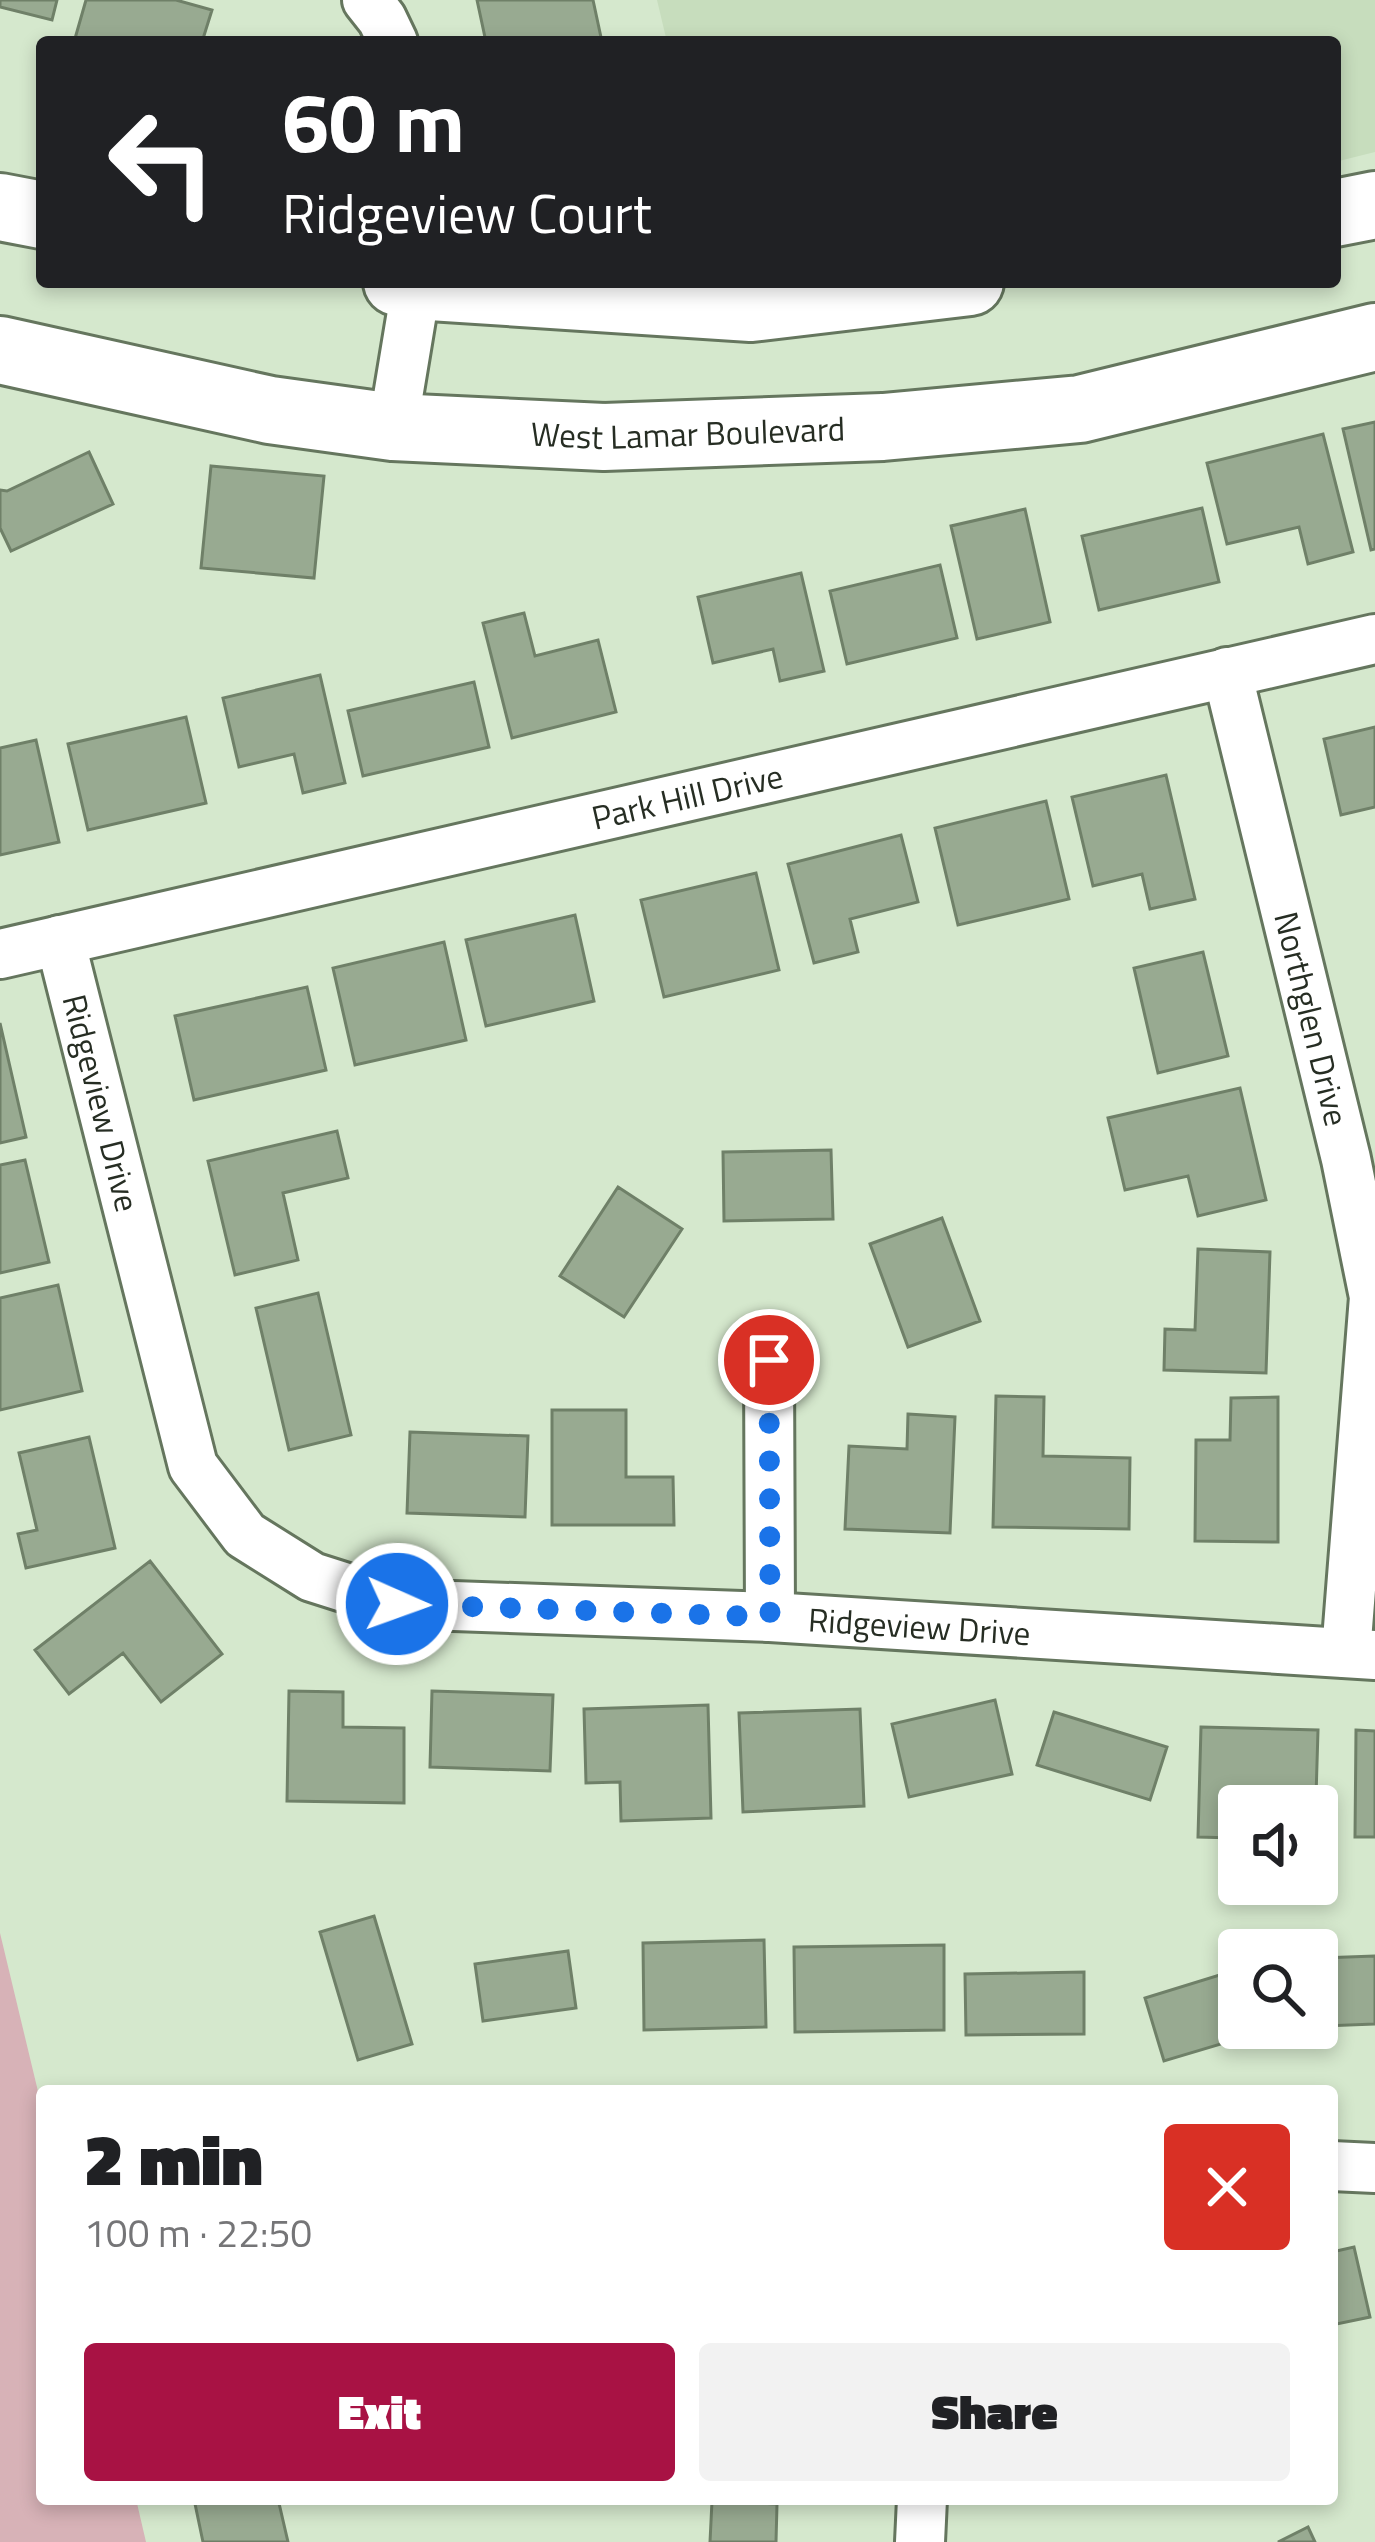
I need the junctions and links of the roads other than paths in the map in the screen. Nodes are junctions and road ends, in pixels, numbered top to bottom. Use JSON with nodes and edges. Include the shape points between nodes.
{"nodes":[{"id":1,"x":367,"y":0,"type":"edge"},
{"id":2,"x":390,"y":36,"type":"edge"},
{"id":3,"x":1375,"y":205,"type":"edge"},
{"id":4,"x":0,"y":207,"type":"edge"},
{"id":5,"x":1341,"y":212,"type":"edge"},
{"id":6,"x":36,"y":214,"type":"edge"},
{"id":7,"x":409,"y":288,"type":"edge"},
{"id":8,"x":478,"y":288,"type":"edge"},
{"id":9,"x":919,"y":288,"type":"edge"},
{"id":10,"x":1375,"y":337,"type":"edge"},
{"id":11,"x":0,"y":350,"type":"edge"},
{"id":12,"x":393,"y":427,"type":"junction"},
{"id":13,"x":1375,"y":639,"type":"edge"},
{"id":14,"x":1227,"y":672,"type":"junction"},
{"id":15,"x":60,"y":940,"type":"junction"},
{"id":16,"x":0,"y":954,"type":"edge"},
{"id":17,"x":1360,"y":1158,"type":"edge"},
{"id":18,"x":769,"y":1360,"type":"dead end"},
{"id":19,"x":770,"y":1617,"type":"junction"},
{"id":20,"x":1361,"y":1654,"type":"edge"},
{"id":21,"x":1338,"y":2166,"type":"edge"},
{"id":22,"x":1375,"y":2168,"type":"edge"},
{"id":23,"x":922,"y":2505,"type":"edge"},
{"id":24,"x":920,"y":2542,"type":"edge"}],
"edges":[{"from":1,"to":2,"type":"street"},
{"from":3,"to":5,"type":"main road"},
{"from":4,"to":6,"type":"main road"},
{"from":7,"to":12,"type":"street"},
{"from":8,"to":9,"type":"main road","via":[[751,308]]},
{"from":10,"to":12,"type":"main road","name":"West Lamar Boulevard","via":[[1080,409],[884,427],[604,436]]},
{"from":11,"to":12,"type":"main road","name":"West Lamar Boulevard","via":[[270,410]]},
{"from":13,"to":14,"type":"street","name":"Park Hill Drive"},
{"from":14,"to":15,"type":"street","name":"Park Hill Drive"},
{"from":14,"to":17,"type":"street","name":"Northglen Drive"},
{"from":15,"to":16,"type":"street","name":"Park Hill Drive"},
{"from":15,"to":19,"type":"street","name":"Ridgeview Drive","via":[[193,1466],[245,1535],[312,1577],[397,1604]]},
{"from":17,"to":20,"type":"street","name":"Northglen Drive","via":[[1374,1298]]},
{"from":18,"to":19,"type":"street"},
{"from":19,"to":20,"type":"street","name":"Ridgeview Drive"},
{"from":21,"to":22,"type":"street"},
{"from":23,"to":24,"type":"street"}]}
